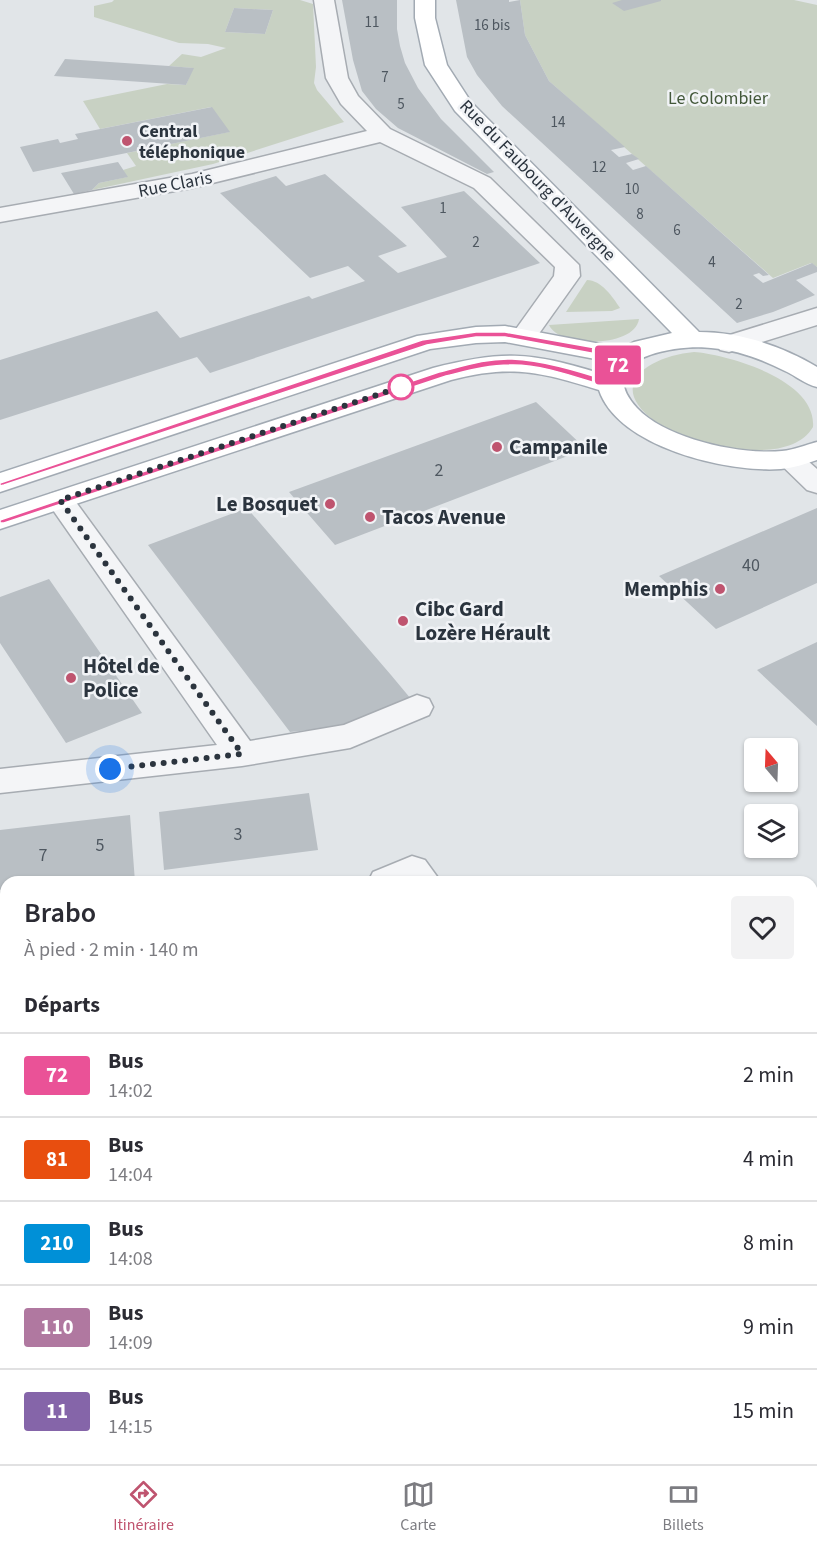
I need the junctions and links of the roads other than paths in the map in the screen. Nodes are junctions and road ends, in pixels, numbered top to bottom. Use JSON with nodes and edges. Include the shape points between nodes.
{"nodes":[{"id":1,"x":324,"y":0,"type":"edge"},
{"id":2,"x":425,"y":0,"type":"edge"},
{"id":3,"x":382,"y":134,"type":"junction"},
{"id":4,"x":0,"y":215,"type":"edge"},
{"id":5,"x":817,"y":316,"type":"edge"},
{"id":6,"x":524,"y":336,"type":"junction"},
{"id":7,"x":691,"y":338,"type":"junction"},
{"id":8,"x":729,"y":344,"type":"junction"},
{"id":9,"x":624,"y":356,"type":"junction"},
{"id":10,"x":813,"y":370,"type":"edge"},
{"id":11,"x":611,"y":385,"type":"junction"},
{"id":12,"x":817,"y":451,"type":"edge"},
{"id":13,"x":790,"y":460,"type":"junction"},
{"id":14,"x":0,"y":483,"type":"edge"},
{"id":15,"x":817,"y":484,"type":"edge"},
{"id":16,"x":60,"y":500,"type":"junction"},
{"id":17,"x":0,"y":520,"type":"edge"},
{"id":18,"x":417,"y":707,"type":"dead end"},
{"id":19,"x":242,"y":754,"type":"junction"},
{"id":20,"x":0,"y":781,"type":"edge"},
{"id":21,"x":399,"y":876,"type":"edge"},
{"id":22,"x":418,"y":876,"type":"edge"}],
"edges":[{"from":1,"to":3,"type":"street","via":[[337,78],[349,99]]},
{"from":2,"to":7,"type":"main road","name":"Rue du Faubourg d'Auvergne","via":[[425,18],[436,65],[464,106]]},
{"from":3,"to":4,"type":"street","name":"Rue Claris","via":[[261,167],[78,204]]},
{"from":3,"to":6,"type":"street","via":[[482,183],[567,265],[567,276]]},
{"from":5,"to":8,"type":"street"},
{"from":6,"to":9,"type":"main road"},
{"from":6,"to":14,"type":"main road","via":[[476,335],[426,342]]},
{"from":7,"to":8,"type":"main road"},
{"from":7,"to":9,"type":"main road","via":[[670,340]]},
{"from":8,"to":10,"type":"main road","via":[[761,350]]},
{"from":9,"to":11,"type":"main road","via":[[612,373]]},
{"from":11,"to":13,"type":"main road","via":[[621,407],[640,425],[664,437],[702,451],[770,461]]},
{"from":11,"to":16,"type":"main road","via":[[575,373],[512,362],[480,364]]},
{"from":12,"to":13,"type":"main road"},
{"from":13,"to":15,"type":"street"},
{"from":16,"to":17,"type":"main road"},
{"from":16,"to":19,"type":"street"},
{"from":18,"to":19,"type":"street","via":[[350,736]]},
{"from":19,"to":20,"type":"street"},
{"from":21,"to":22,"type":"street","via":[[412,870]]}]}
